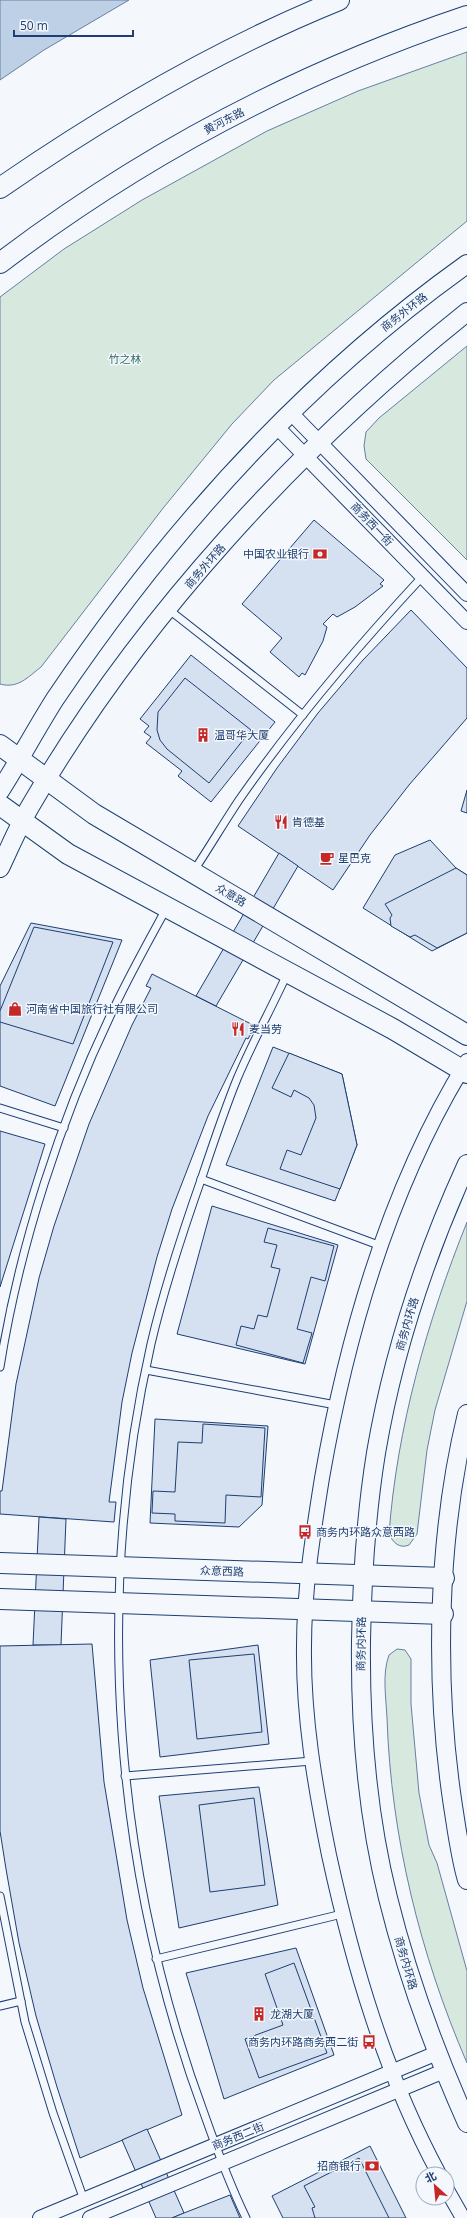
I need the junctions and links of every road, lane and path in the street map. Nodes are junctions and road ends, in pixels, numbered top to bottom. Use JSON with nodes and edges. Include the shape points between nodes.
{"nodes":[{"id":1,"x":339,"y":0,"type":"edge"},
{"id":2,"x":467,"y":16,"type":"edge"},
{"id":3,"x":0,"y":188,"type":"edge"},
{"id":4,"x":0,"y":263,"type":"edge"},
{"id":5,"x":467,"y":264,"type":"edge"},
{"id":6,"x":467,"y":312,"type":"edge"},
{"id":7,"x":291,"y":413,"type":"junction"},
{"id":8,"x":277,"y":427,"type":"junction"},
{"id":9,"x":320,"y":443,"type":"junction"},
{"id":10,"x":306,"y":456,"type":"junction"},
{"id":11,"x":423,"y":576,"type":"junction"},
{"id":12,"x":467,"y":594,"type":"edge"},
{"id":13,"x":168,"y":609,"type":"junction"},
{"id":14,"x":467,"y":622,"type":"edge"},
{"id":15,"x":303,"y":715,"type":"junction"},
{"id":16,"x":0,"y":745,"type":"edge"},
{"id":17,"x":19,"y":760,"type":"junction"},
{"id":18,"x":46,"y":780,"type":"junction"},
{"id":19,"x":0,"y":791,"type":"edge"},
{"id":20,"x":0,"y":805,"type":"edge"},
{"id":21,"x":23,"y":822,"type":"junction"},
{"id":22,"x":0,"y":868,"type":"edge"},
{"id":23,"x":193,"y":872,"type":"junction"},
{"id":24,"x":167,"y":907,"type":"junction"},
{"id":25,"x":288,"y":972,"type":"junction"},
{"id":26,"x":467,"y":1035,"type":"edge"},
{"id":27,"x":465,"y":1068,"type":"edge"},
{"id":28,"x":0,"y":1108,"type":"edge"},
{"id":29,"x":64,"y":1128,"type":"junction"},
{"id":30,"x":467,"y":1164,"type":"edge"},
{"id":31,"x":201,"y":1179,"type":"junction"},
{"id":32,"x":381,"y":1246,"type":"junction"},
{"id":33,"x":2,"y":1339,"type":"edge"},
{"id":34,"x":0,"y":1367,"type":"edge"},
{"id":35,"x":146,"y":1370,"type":"junction"},
{"id":36,"x":336,"y":1404,"type":"junction"},
{"id":37,"x":467,"y":1414,"type":"edge"},
{"id":38,"x":0,"y":1563,"type":"edge"},
{"id":39,"x":122,"y":1567,"type":"junction"},
{"id":40,"x":308,"y":1574,"type":"junction"},
{"id":41,"x":363,"y":1575,"type":"junction"},
{"id":42,"x":444,"y":1578,"type":"junction"},
{"id":43,"x":0,"y":1599,"type":"edge"},
{"id":44,"x":120,"y":1603,"type":"junction"},
{"id":45,"x":306,"y":1610,"type":"junction"},
{"id":46,"x":362,"y":1612,"type":"junction"},
{"id":47,"x":443,"y":1614,"type":"junction"},
{"id":48,"x":312,"y":1761,"type":"junction"},
{"id":49,"x":125,"y":1776,"type":"junction"},
{"id":50,"x":467,"y":1880,"type":"edge"},
{"id":51,"x":0,"y":1896,"type":"edge"},
{"id":52,"x":342,"y":1914,"type":"junction"},
{"id":53,"x":156,"y":1959,"type":"junction"},
{"id":54,"x":21,"y":2002,"type":"junction"},
{"id":55,"x":0,"y":2006,"type":"edge"},
{"id":56,"x":437,"y":2053,"type":"junction"},
{"id":57,"x":444,"y":2071,"type":"junction"},
{"id":58,"x":392,"y":2072,"type":"junction"},
{"id":59,"x":400,"y":2090,"type":"junction"},
{"id":60,"x":467,"y":2122,"type":"edge"},
{"id":61,"x":216,"y":2145,"type":"junction"},
{"id":62,"x":223,"y":2163,"type":"junction"},
{"id":63,"x":434,"y":2166,"type":"edge"},
{"id":64,"x":84,"y":2200,"type":"junction"},
{"id":65,"x":455,"y":2204,"type":"edge"},
{"id":66,"x":40,"y":2218,"type":"edge"},
{"id":67,"x":92,"y":2218,"type":"edge"},
{"id":68,"x":246,"y":2218,"type":"edge"},
{"id":69,"x":463,"y":2218,"type":"edge"}],
"edges":[{"from":1,"to":3,"type":"main road","via":[[242,44],[136,100],[65,143]]},
{"from":2,"to":4,"type":"main road","name":"黄河东路","via":[[331,68],[208,129],[160,155],[98,194]]},
{"from":5,"to":7,"type":"street","name":"商务外环路","via":[[381,330]]},
{"from":6,"to":9,"type":"street","name":"商务外环路","via":[[350,411]]},
{"from":7,"to":8,"type":"street","name":"商务外环路"},
{"from":7,"to":9,"type":"street","name":"商务西一街"},
{"from":8,"to":10,"type":"street","name":"商务西一街"},
{"from":8,"to":17,"type":"street","name":"商务外环路","via":[[182,528],[113,617],[54,701]]},
{"from":9,"to":10,"type":"street","name":"商务外环路"},
{"from":9,"to":12,"type":"street","name":"商务西一街"},
{"from":10,"to":11,"type":"street","name":"商务西一街"},
{"from":10,"to":13,"type":"street","name":"商务外环路"},
{"from":11,"to":14,"type":"street","name":"商务西一街"},
{"from":11,"to":15,"type":"lane","via":[[372,632]]},
{"from":13,"to":15,"type":"lane"},
{"from":13,"to":18,"type":"street","name":"商务外环路","via":[[136,648]]},
{"from":15,"to":23,"type":"lane","via":[[240,800]]},
{"from":16,"to":17,"type":"main road","name":"众意路"},
{"from":17,"to":18,"type":"main road","name":"众意路"},
{"from":17,"to":19,"type":"street","name":"商务外环路"},
{"from":18,"to":21,"type":"street","name":"商务外环路"},
{"from":18,"to":23,"type":"main road","name":"众意路","via":[[94,814]]},
{"from":20,"to":21,"type":"main road"},
{"from":21,"to":22,"type":"street","name":"商务外环路"},
{"from":21,"to":24,"type":"main road","via":[[68,854]]},
{"from":23,"to":26,"type":"main road","name":"众意路"},
{"from":24,"to":25,"type":"main road"},
{"from":24,"to":29,"type":"lane","via":[[113,1008]]},
{"from":25,"to":27,"type":"main road"},
{"from":25,"to":31,"type":"lane","via":[[238,1077]]},
{"from":27,"to":32,"type":"street","via":[[422,1146]]},
{"from":28,"to":29,"type":"lane"},
{"from":29,"to":33,"type":"lane","via":[[32,1223]]},
{"from":30,"to":41,"type":"street","name":"商务内环路","via":[[422,1274],[395,1370],[376,1453]]},
{"from":31,"to":32,"type":"lane"},
{"from":31,"to":35,"type":"lane","via":[[167,1284]]},
{"from":32,"to":36,"type":"street","via":[[362,1302]]},
{"from":33,"to":34,"type":"lane"},
{"from":35,"to":36,"type":"lane"},
{"from":35,"to":39,"type":"lane","via":[[125,1509]]},
{"from":36,"to":40,"type":"street"},
{"from":37,"to":42,"type":"street","via":[[448,1522]]},
{"from":38,"to":39,"type":"main road","name":"众意西路"},
{"from":39,"to":40,"type":"main road","name":"众意西路"},
{"from":39,"to":44,"type":"lane"},
{"from":40,"to":41,"type":"main road","name":"众意西路"},
{"from":40,"to":45,"type":"street"},
{"from":41,"to":42,"type":"main road","name":"众意西路"},
{"from":41,"to":46,"type":"street","name":"商务内环路"},
{"from":42,"to":47,"type":"street"},
{"from":43,"to":44,"type":"main road"},
{"from":44,"to":45,"type":"main road"},
{"from":44,"to":49,"type":"lane","via":[[120,1691]]},
{"from":45,"to":46,"type":"main road"},
{"from":45,"to":48,"type":"street","via":[[306,1710]]},
{"from":46,"to":47,"type":"main road"},
{"from":46,"to":56,"type":"street","name":"商务内环路","via":[[363,1741],[377,1845],[387,1896],[405,1960],[422,2016]]},
{"from":47,"to":50,"type":"street","via":[[444,1734],[456,1824]]},
{"from":48,"to":49,"type":"lane"},
{"from":48,"to":52,"type":"street","via":[[317,1802]]},
{"from":49,"to":53,"type":"lane","via":[[144,1906]]},
{"from":51,"to":54,"type":"lane"},
{"from":52,"to":53,"type":"lane"},
{"from":52,"to":58,"type":"street","via":[[377,2033]]},
{"from":53,"to":61,"type":"lane","via":[[190,2076]]},
{"from":54,"to":55,"type":"lane"},
{"from":54,"to":64,"type":"lane","via":[[53,2113]]},
{"from":56,"to":57,"type":"street","name":"商务内环路"},
{"from":56,"to":58,"type":"street","name":"商务西二街"},
{"from":57,"to":59,"type":"street","name":"商务西二街"},
{"from":57,"to":60,"type":"street","name":"商务内环路"},
{"from":58,"to":59,"type":"street"},
{"from":58,"to":61,"type":"street","name":"商务西二街"},
{"from":59,"to":62,"type":"street","name":"商务西二街"},
{"from":59,"to":63,"type":"street"},
{"from":61,"to":62,"type":"lane"},
{"from":61,"to":64,"type":"street","name":"商务西二街"},
{"from":62,"to":67,"type":"street","name":"商务西二街"},
{"from":62,"to":68,"type":"lane"},
{"from":64,"to":66,"type":"street","name":"商务西二街"},
{"from":65,"to":69,"type":"street"}]}
